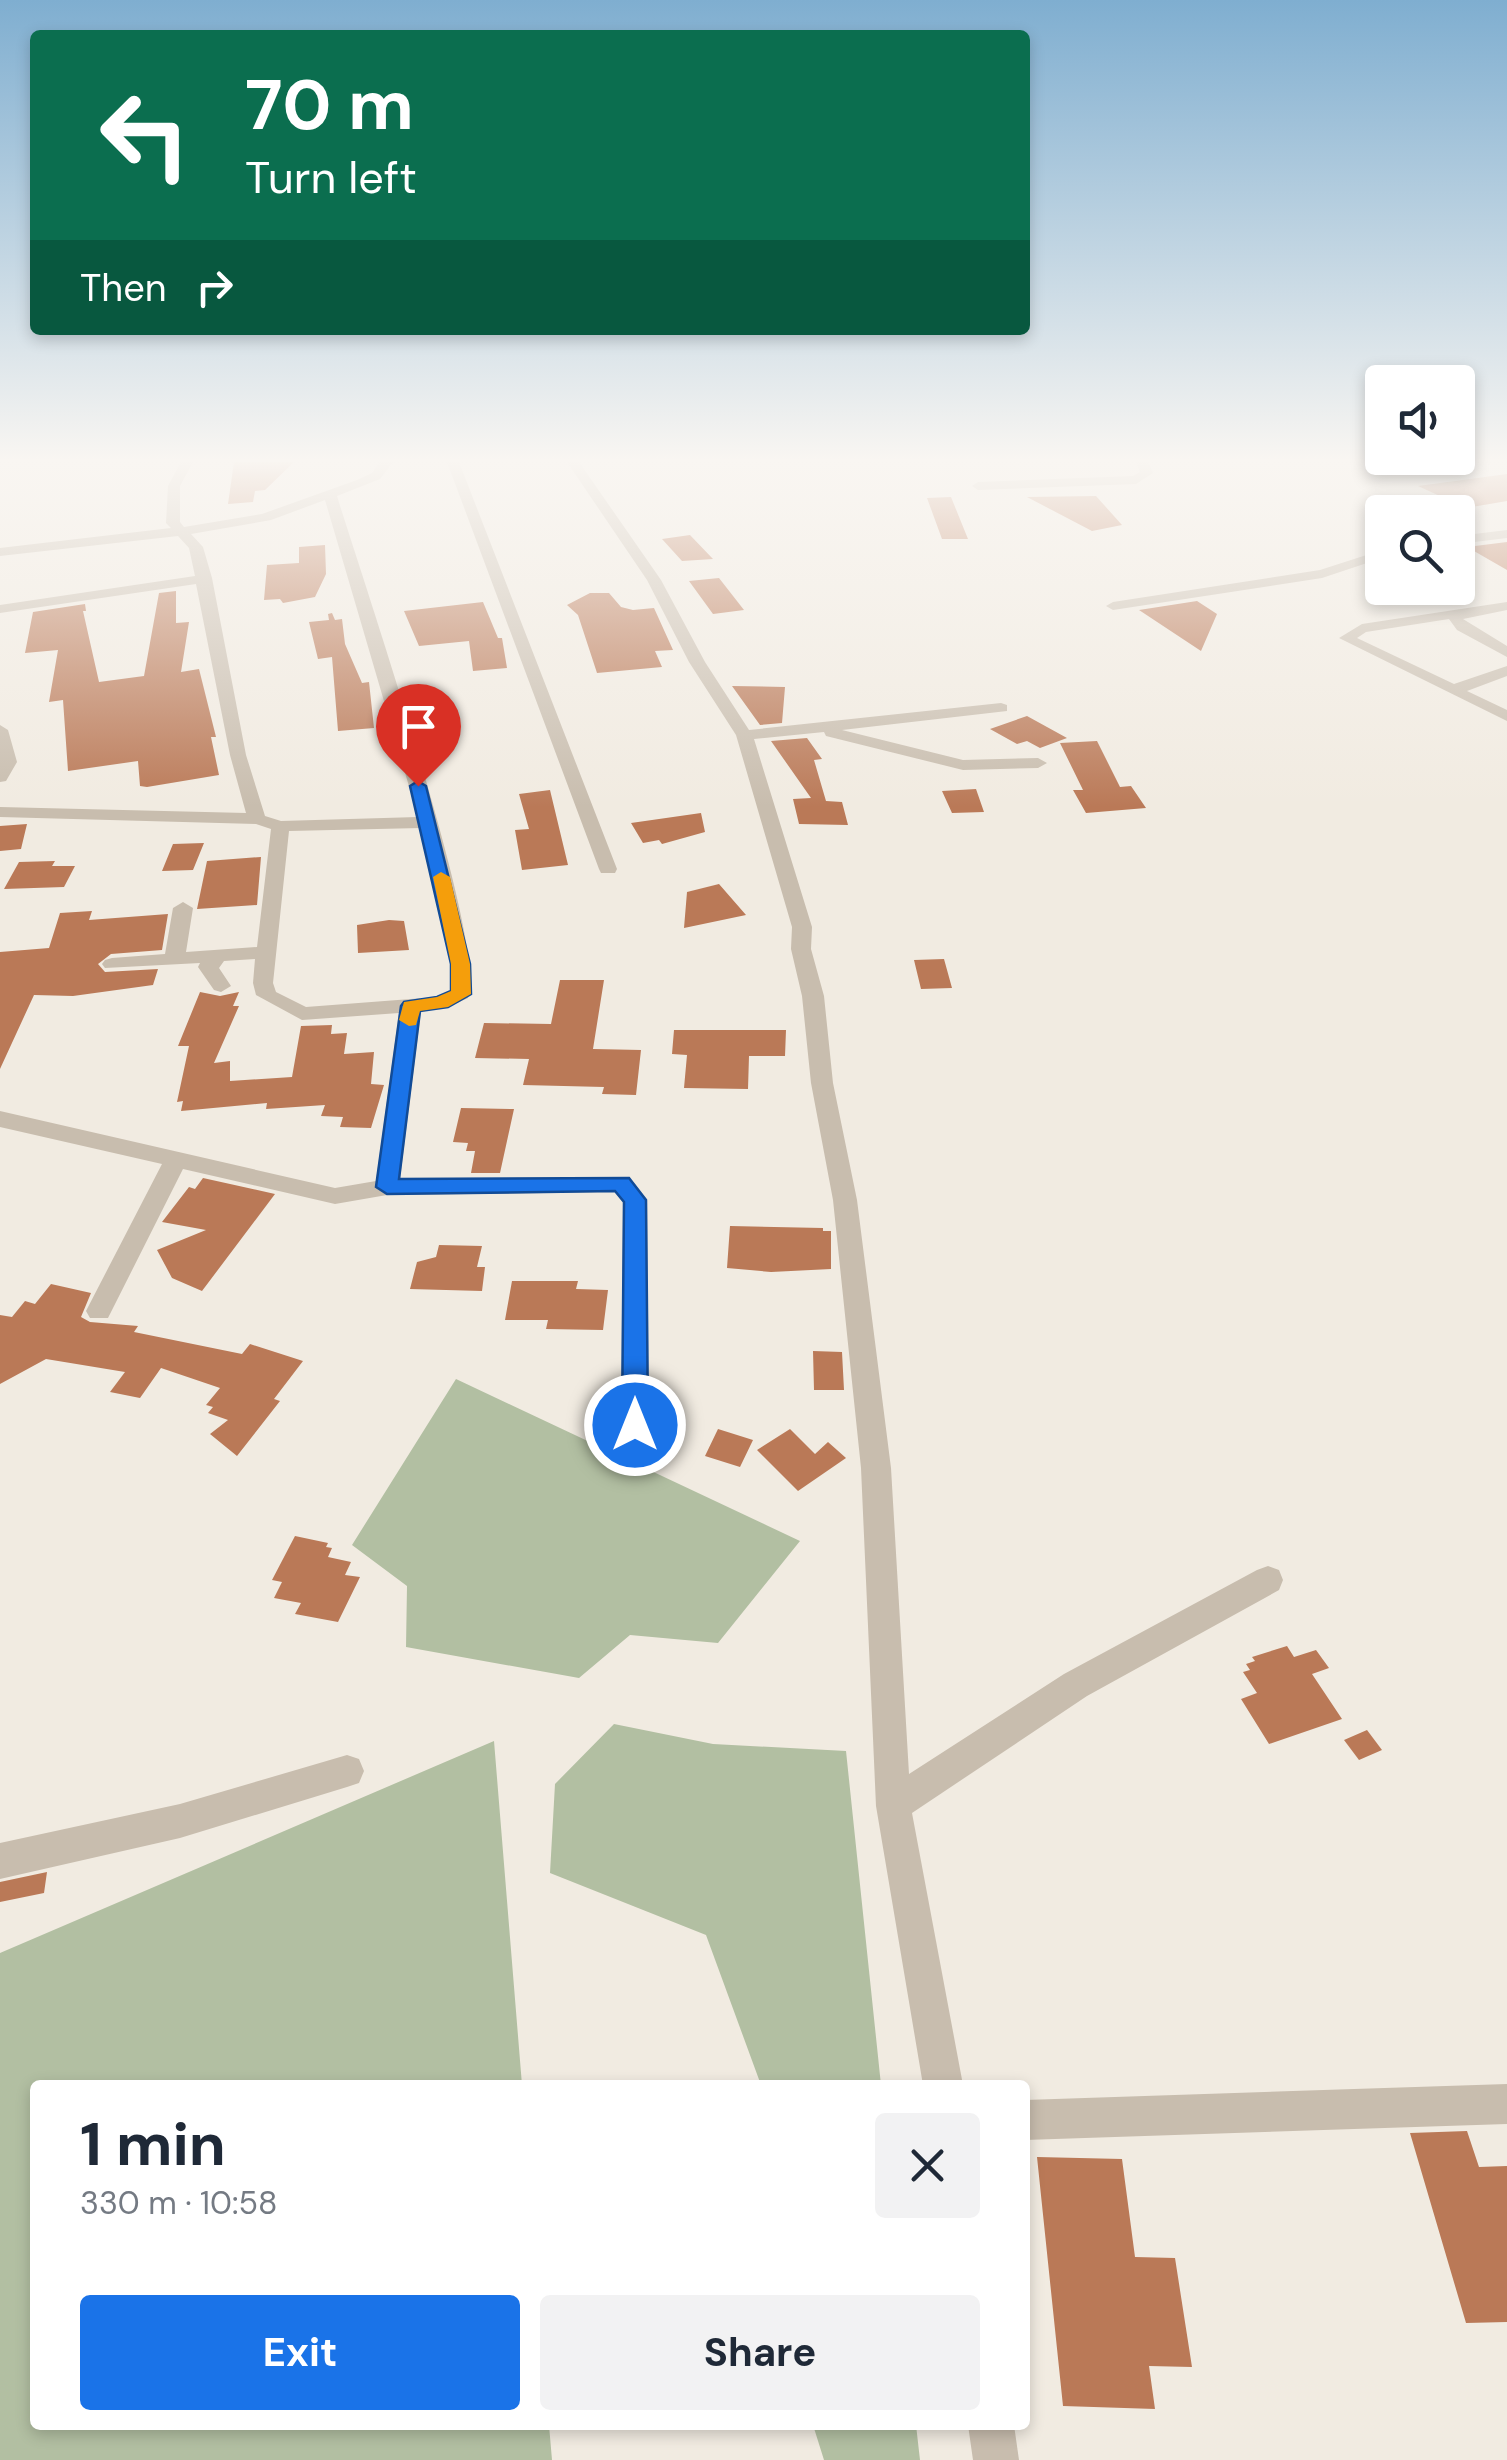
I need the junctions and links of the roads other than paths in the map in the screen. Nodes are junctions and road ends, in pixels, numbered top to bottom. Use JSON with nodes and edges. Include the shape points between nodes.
{"nodes":[{"id":1,"x":355,"y":577,"type":"edge"},
{"id":2,"x":497,"y":577,"type":"edge"},
{"id":3,"x":652,"y":577,"type":"edge"},
{"id":4,"x":1304,"y":577,"type":"edge"},
{"id":5,"x":205,"y":578,"type":"joint"},
{"id":6,"x":1113,"y":606,"type":"dead end"},
{"id":7,"x":1507,"y":606,"type":"edge"},
{"id":8,"x":0,"y":609,"type":"edge"},
{"id":9,"x":1459,"y":613,"type":"junction"},
{"id":10,"x":1507,"y":652,"type":"edge"},
{"id":11,"x":1507,"y":671,"type":"edge"},
{"id":12,"x":1453,"y":690,"type":"junction"},
{"id":13,"x":1002,"y":708,"type":"dead end"},
{"id":14,"x":1507,"y":716,"type":"edge"},
{"id":15,"x":813,"y":727,"type":"junction"},
{"id":16,"x":0,"y":730,"type":"edge"},
{"id":17,"x":744,"y":735,"type":"junction"},
{"id":18,"x":1038,"y":762,"type":"dead end"},
{"id":19,"x":0,"y":777,"type":"edge"},
{"id":20,"x":0,"y":812,"type":"edge"},
{"id":21,"x":257,"y":819,"type":"junction"},
{"id":22,"x":429,"y":822,"type":"junction"},
{"id":23,"x":280,"y":826,"type":"junction"},
{"id":24,"x":608,"y":869,"type":"dead end"},
{"id":25,"x":182,"y":908,"type":"dead end"},
{"id":26,"x":266,"y":952,"type":"junction"},
{"id":27,"x":219,"y":955,"type":"junction"},
{"id":28,"x":175,"y":956,"type":"junction"},
{"id":29,"x":112,"y":964,"type":"dead end"},
{"id":30,"x":221,"y":986,"type":"dead end"},
{"id":31,"x":411,"y":1006,"type":"junction"},
{"id":32,"x":0,"y":1119,"type":"edge"},
{"id":33,"x":175,"y":1162,"type":"junction"},
{"id":34,"x":387,"y":1187,"type":"junction"},
{"id":35,"x":99,"y":1311,"type":"dead end"},
{"id":36,"x":635,"y":1425,"type":"dead end"},
{"id":37,"x":1268,"y":1580,"type":"dead end"},
{"id":38,"x":347,"y":1771,"type":"dead end"},
{"id":39,"x":893,"y":1806,"type":"junction"},
{"id":40,"x":0,"y":1861,"type":"edge"},
{"id":41,"x":942,"y":2080,"type":"edge"},
{"id":42,"x":1507,"y":2104,"type":"edge"},
{"id":43,"x":1030,"y":2120,"type":"edge"},
{"id":44,"x":992,"y":2430,"type":"edge"},
{"id":45,"x":996,"y":2460,"type":"edge"}],
"edges":[{"from":1,"to":22,"type":"street"},
{"from":2,"to":24,"type":"street"},
{"from":3,"to":17,"type":"street"},
{"from":4,"to":6,"type":"street"},
{"from":5,"to":8,"type":"street"},
{"from":5,"to":21,"type":"street","via":[[232,727]]},
{"from":7,"to":9,"type":"street"},
{"from":9,"to":10,"type":"street","via":[[1462,627]]},
{"from":9,"to":12,"type":"street","via":[[1362,628],[1346,638]]},
{"from":11,"to":12,"type":"street"},
{"from":12,"to":14,"type":"street"},
{"from":13,"to":15,"type":"street"},
{"from":15,"to":17,"type":"street"},
{"from":15,"to":18,"type":"street","via":[[963,765]]},
{"from":16,"to":19,"type":"street","via":[[8,762]]},
{"from":17,"to":39,"type":"street","via":[[802,927],[844,1200],[876,1468]]},
{"from":20,"to":21,"type":"street"},
{"from":21,"to":23,"type":"street"},
{"from":22,"to":23,"type":"street"},
{"from":22,"to":31,"type":"street","via":[[461,964],[461,994]]},
{"from":23,"to":26,"type":"street"},
{"from":25,"to":28,"type":"street"},
{"from":26,"to":27,"type":"street"},
{"from":26,"to":31,"type":"street","via":[[267,995],[302,1014]]},
{"from":27,"to":28,"type":"street"},
{"from":27,"to":30,"type":"street","via":[[208,967]]},
{"from":28,"to":29,"type":"street"},
{"from":31,"to":34,"type":"street"},
{"from":32,"to":33,"type":"street"},
{"from":33,"to":34,"type":"street","via":[[335,1196]]},
{"from":33,"to":35,"type":"street"},
{"from":34,"to":36,"type":"street","via":[[621,1184],[635,1200]]},
{"from":37,"to":39,"type":"street","via":[[1055,1697]]},
{"from":38,"to":40,"type":"street","via":[[180,1821]]},
{"from":39,"to":41,"type":"street"},
{"from":42,"to":43,"type":"street"},
{"from":44,"to":45,"type":"street"}]}
